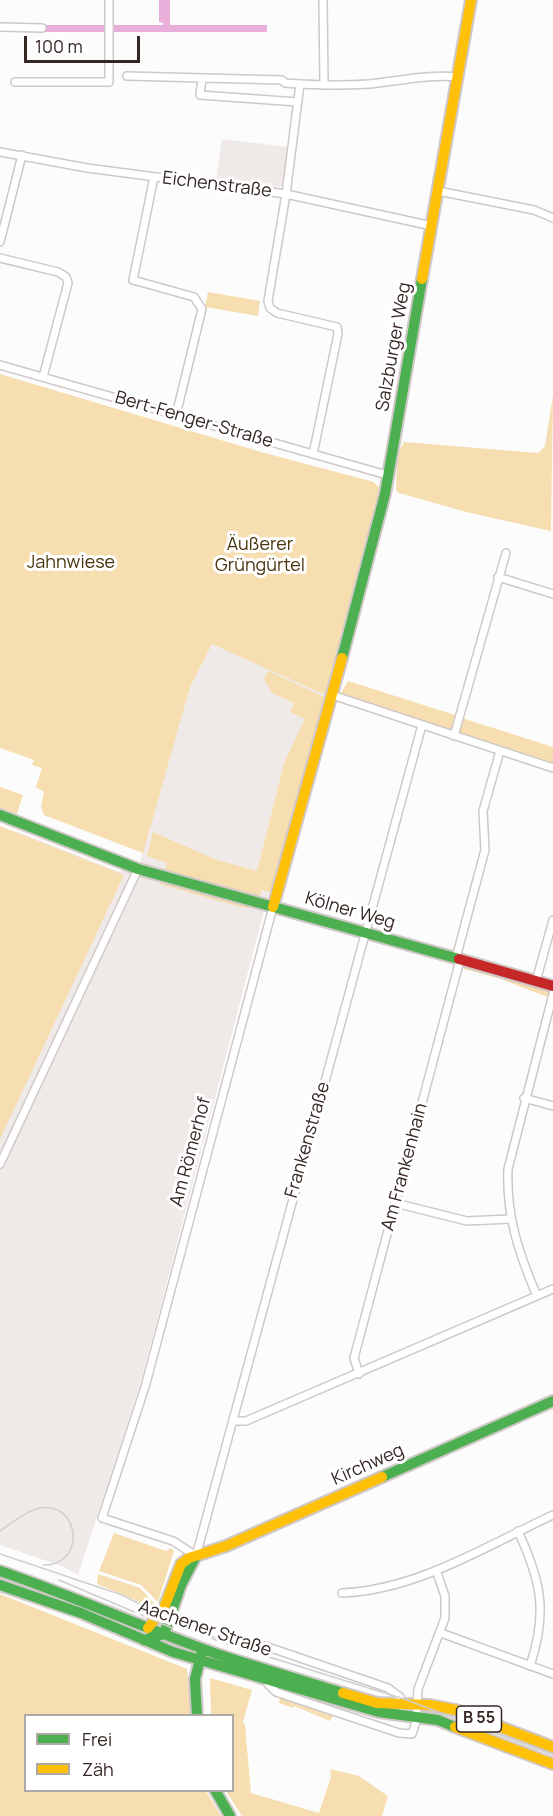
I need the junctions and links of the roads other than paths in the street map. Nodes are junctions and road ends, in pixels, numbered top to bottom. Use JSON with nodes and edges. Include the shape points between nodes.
{"nodes":[{"id":1,"x":109,"y":0,"type":"edge"},
{"id":2,"x":323,"y":0,"type":"edge"},
{"id":3,"x":471,"y":0,"type":"edge"},
{"id":4,"x":0,"y":27,"type":"edge"},
{"id":5,"x":42,"y":28,"type":"dead end"},
{"id":6,"x":127,"y":76,"type":"dead end"},
{"id":7,"x":458,"y":76,"type":"junction"},
{"id":8,"x":202,"y":79,"type":"junction"},
{"id":9,"x":15,"y":82,"type":"dead end"},
{"id":10,"x":300,"y":84,"type":"junction"},
{"id":11,"x":324,"y":85,"type":"junction"},
{"id":12,"x":298,"y":102,"type":"junction"},
{"id":13,"x":0,"y":152,"type":"edge"},
{"id":14,"x":22,"y":155,"type":"junction"},
{"id":15,"x":154,"y":177,"type":"junction"},
{"id":16,"x":438,"y":191,"type":"junction"},
{"id":17,"x":286,"y":194,"type":"junction"},
{"id":18,"x":553,"y":218,"type":"edge"},
{"id":19,"x":432,"y":226,"type":"junction"},
{"id":20,"x":0,"y":242,"type":"edge"},
{"id":21,"x":0,"y":258,"type":"edge"},
{"id":22,"x":0,"y":365,"type":"edge"},
{"id":23,"x":43,"y":377,"type":"junction"},
{"id":24,"x":176,"y":415,"type":"junction"},
{"id":25,"x":313,"y":454,"type":"junction"},
{"id":26,"x":387,"y":476,"type":"junction"},
{"id":27,"x":506,"y":553,"type":"dead end"},
{"id":28,"x":498,"y":577,"type":"junction"},
{"id":29,"x":553,"y":594,"type":"edge"},
{"id":30,"x":332,"y":695,"type":"junction"},
{"id":31,"x":422,"y":725,"type":"junction"},
{"id":32,"x":454,"y":736,"type":"junction"},
{"id":33,"x":500,"y":751,"type":"junction"},
{"id":34,"x":553,"y":768,"type":"edge"},
{"id":35,"x":0,"y":815,"type":"edge"},
{"id":36,"x":138,"y":869,"type":"junction"},
{"id":37,"x":273,"y":907,"type":"junction"},
{"id":38,"x":553,"y":920,"type":"edge"},
{"id":39,"x":366,"y":933,"type":"junction"},
{"id":40,"x":458,"y":959,"type":"junction"},
{"id":41,"x":536,"y":981,"type":"junction"},
{"id":42,"x":553,"y":986,"type":"edge"},
{"id":43,"x":553,"y":994,"type":"edge"},
{"id":44,"x":524,"y":1098,"type":"junction"},
{"id":45,"x":553,"y":1106,"type":"edge"},
{"id":46,"x":0,"y":1164,"type":"edge"},
{"id":47,"x":395,"y":1203,"type":"junction"},
{"id":48,"x":510,"y":1219,"type":"junction"},
{"id":49,"x":553,"y":1289,"type":"edge"},
{"id":50,"x":537,"y":1296,"type":"junction"},
{"id":51,"x":359,"y":1374,"type":"junction"},
{"id":52,"x":553,"y":1401,"type":"edge"},
{"id":53,"x":233,"y":1421,"type":"junction"},
{"id":54,"x":553,"y":1515,"type":"edge"},
{"id":55,"x":519,"y":1531,"type":"junction"},
{"id":56,"x":196,"y":1556,"type":"junction"},
{"id":57,"x":436,"y":1570,"type":"junction"},
{"id":58,"x":0,"y":1571,"type":"edge"},
{"id":59,"x":0,"y":1585,"type":"edge"},
{"id":60,"x":342,"y":1593,"type":"dead end"},
{"id":61,"x":168,"y":1611,"type":"junction"},
{"id":62,"x":148,"y":1628,"type":"junction"},
{"id":63,"x":441,"y":1633,"type":"junction"},
{"id":64,"x":164,"y":1634,"type":"junction"},
{"id":65,"x":144,"y":1640,"type":"junction"},
{"id":66,"x":173,"y":1652,"type":"junction"},
{"id":67,"x":201,"y":1654,"type":"junction"},
{"id":68,"x":530,"y":1666,"type":"junction"},
{"id":69,"x":553,"y":1674,"type":"edge"},
{"id":70,"x":269,"y":1681,"type":"junction"},
{"id":71,"x":417,"y":1704,"type":"junction"},
{"id":72,"x":403,"y":1706,"type":"junction"},
{"id":73,"x":197,"y":1714,"type":"edge"},
{"id":74,"x":416,"y":1717,"type":"junction"},
{"id":75,"x":553,"y":1747,"type":"edge"},
{"id":76,"x":553,"y":1764,"type":"edge"},
{"id":77,"x":216,"y":1792,"type":"edge"},
{"id":78,"x":230,"y":1816,"type":"edge"}],
"edges":[{"from":1,"to":9,"type":"street","via":[[109,82]]},
{"from":2,"to":11,"type":"street"},
{"from":3,"to":7,"type":"street","name":"Salzburger Weg"},
{"from":4,"to":5,"type":"street"},
{"from":6,"to":8,"type":"street"},
{"from":7,"to":11,"type":"street"},
{"from":7,"to":16,"type":"street","name":"Salzburger Weg"},
{"from":8,"to":10,"type":"street","via":[[282,80]]},
{"from":8,"to":12,"type":"street","via":[[200,95]]},
{"from":10,"to":11,"type":"street"},
{"from":10,"to":12,"type":"street"},
{"from":12,"to":17,"type":"street"},
{"from":13,"to":14,"type":"street","name":"Eichenstraße"},
{"from":14,"to":15,"type":"street","name":"Eichenstraße"},
{"from":14,"to":20,"type":"street"},
{"from":15,"to":17,"type":"street","name":"Eichenstraße"},
{"from":15,"to":24,"type":"street","via":[[133,280],[194,297],[201,304]]},
{"from":16,"to":18,"type":"street","via":[[534,210]]},
{"from":16,"to":19,"type":"street","name":"Salzburger Weg"},
{"from":17,"to":19,"type":"street","name":"Eichenstraße"},
{"from":17,"to":25,"type":"street","via":[[270,308],[337,327]]},
{"from":19,"to":26,"type":"street","name":"Salzburger Weg"},
{"from":21,"to":23,"type":"street","via":[[66,277],[68,283]]},
{"from":22,"to":23,"type":"street","name":"Bert-Fenger-Straße"},
{"from":23,"to":24,"type":"street","name":"Bert-Fenger-Straße"},
{"from":24,"to":25,"type":"street","name":"Bert-Fenger-Straße"},
{"from":25,"to":26,"type":"street","name":"Bert-Fenger-Straße"},
{"from":26,"to":30,"type":"street","name":"Salzburger Weg"},
{"from":27,"to":28,"type":"street"},
{"from":28,"to":29,"type":"street"},
{"from":28,"to":32,"type":"street"},
{"from":30,"to":31,"type":"street"},
{"from":30,"to":37,"type":"street","name":"Am Römerhof"},
{"from":31,"to":32,"type":"street"},
{"from":31,"to":39,"type":"street","name":"Frankenstraße"},
{"from":32,"to":33,"type":"street"},
{"from":33,"to":34,"type":"street"},
{"from":33,"to":40,"type":"street","name":"Am Frankenhain","via":[[483,811],[485,850]]},
{"from":35,"to":36,"type":"street","name":"Kölner Weg"},
{"from":36,"to":37,"type":"street","name":"Kölner Weg"},
{"from":36,"to":46,"type":"street"},
{"from":37,"to":39,"type":"street","name":"Kölner Weg"},
{"from":37,"to":56,"type":"street","name":"Am Römerhof","via":[[145,1387],[102,1518],[173,1541]]},
{"from":38,"to":41,"type":"street"},
{"from":39,"to":40,"type":"street","name":"Kölner Weg"},
{"from":39,"to":53,"type":"street","name":"Frankenstraße"},
{"from":40,"to":41,"type":"street","name":"Kölner Weg"},
{"from":40,"to":47,"type":"street","name":"Am Frankenhain"},
{"from":41,"to":42,"type":"street","name":"Kölner Weg"},
{"from":43,"to":44,"type":"street"},
{"from":44,"to":45,"type":"street"},
{"from":44,"to":48,"type":"street","via":[[508,1169]]},
{"from":47,"to":48,"type":"street","via":[[467,1221]]},
{"from":47,"to":51,"type":"street","name":"Am Frankenhain","via":[[354,1358]]},
{"from":48,"to":50,"type":"street","via":[[519,1254]]},
{"from":49,"to":50,"type":"street"},
{"from":50,"to":51,"type":"street"},
{"from":51,"to":53,"type":"street","via":[[246,1421]]},
{"from":52,"to":56,"type":"street","name":"Kirchweg"},
{"from":53,"to":56,"type":"street","name":"Frankenstraße"},
{"from":54,"to":55,"type":"street"},
{"from":55,"to":57,"type":"street"},
{"from":55,"to":68,"type":"street","via":[[540,1588],[541,1628]]},
{"from":56,"to":61,"type":"street","name":"Kirchweg","via":[[184,1560],[177,1569]]},
{"from":57,"to":60,"type":"street","via":[[403,1583]]},
{"from":57,"to":63,"type":"street","via":[[446,1607]]},
{"from":58,"to":62,"type":"street","name":"Aachener Straße","number":"B 55"},
{"from":59,"to":65,"type":"street","name":"Aachener Straße","number":"B 55"},
{"from":61,"to":62,"type":"street","name":"Kirchweg"},
{"from":61,"to":64,"type":"street","name":"Kirchweg"},
{"from":61,"to":72,"type":"street","name":"Aachener Straße","via":[[232,1640],[268,1647],[388,1688],[400,1697]]},
{"from":62,"to":64,"type":"street","name":"Aachener Straße","number":"B 55"},
{"from":63,"to":68,"type":"street"},
{"from":63,"to":71,"type":"street","via":[[418,1689]]},
{"from":64,"to":65,"type":"street"},
{"from":64,"to":66,"type":"street"},
{"from":64,"to":67,"type":"street","name":"Aachener Straße","number":"B 55"},
{"from":65,"to":66,"type":"street","name":"Aachener Straße","number":"B 55"},
{"from":66,"to":67,"type":"street","name":"Aachener Straße","number":"B 55"},
{"from":67,"to":70,"type":"street","name":"Aachener Straße","number":"B 55"},
{"from":67,"to":72,"type":"street","name":"Aachener Straße","number":"B 55","via":[[377,1703]]},
{"from":67,"to":73,"type":"street","via":[[195,1680]]},
{"from":68,"to":69,"type":"street"},
{"from":70,"to":74,"type":"street","name":"Aachener Straße","number":"B 55","via":[[379,1712]]},
{"from":70,"to":74,"type":"street","name":"Aachener Straße","via":[[276,1692],[405,1734],[413,1731]]},
{"from":71,"to":72,"type":"street","name":"Aachener Straße","number":"B 55"},
{"from":71,"to":74,"type":"street"},
{"from":71,"to":75,"type":"street","name":"Aachener Straße","number":"B 55","via":[[456,1710]]},
{"from":74,"to":76,"type":"street","name":"Aachener Straße","number":"B 55","via":[[438,1720]]},
{"from":77,"to":78,"type":"street"}]}
